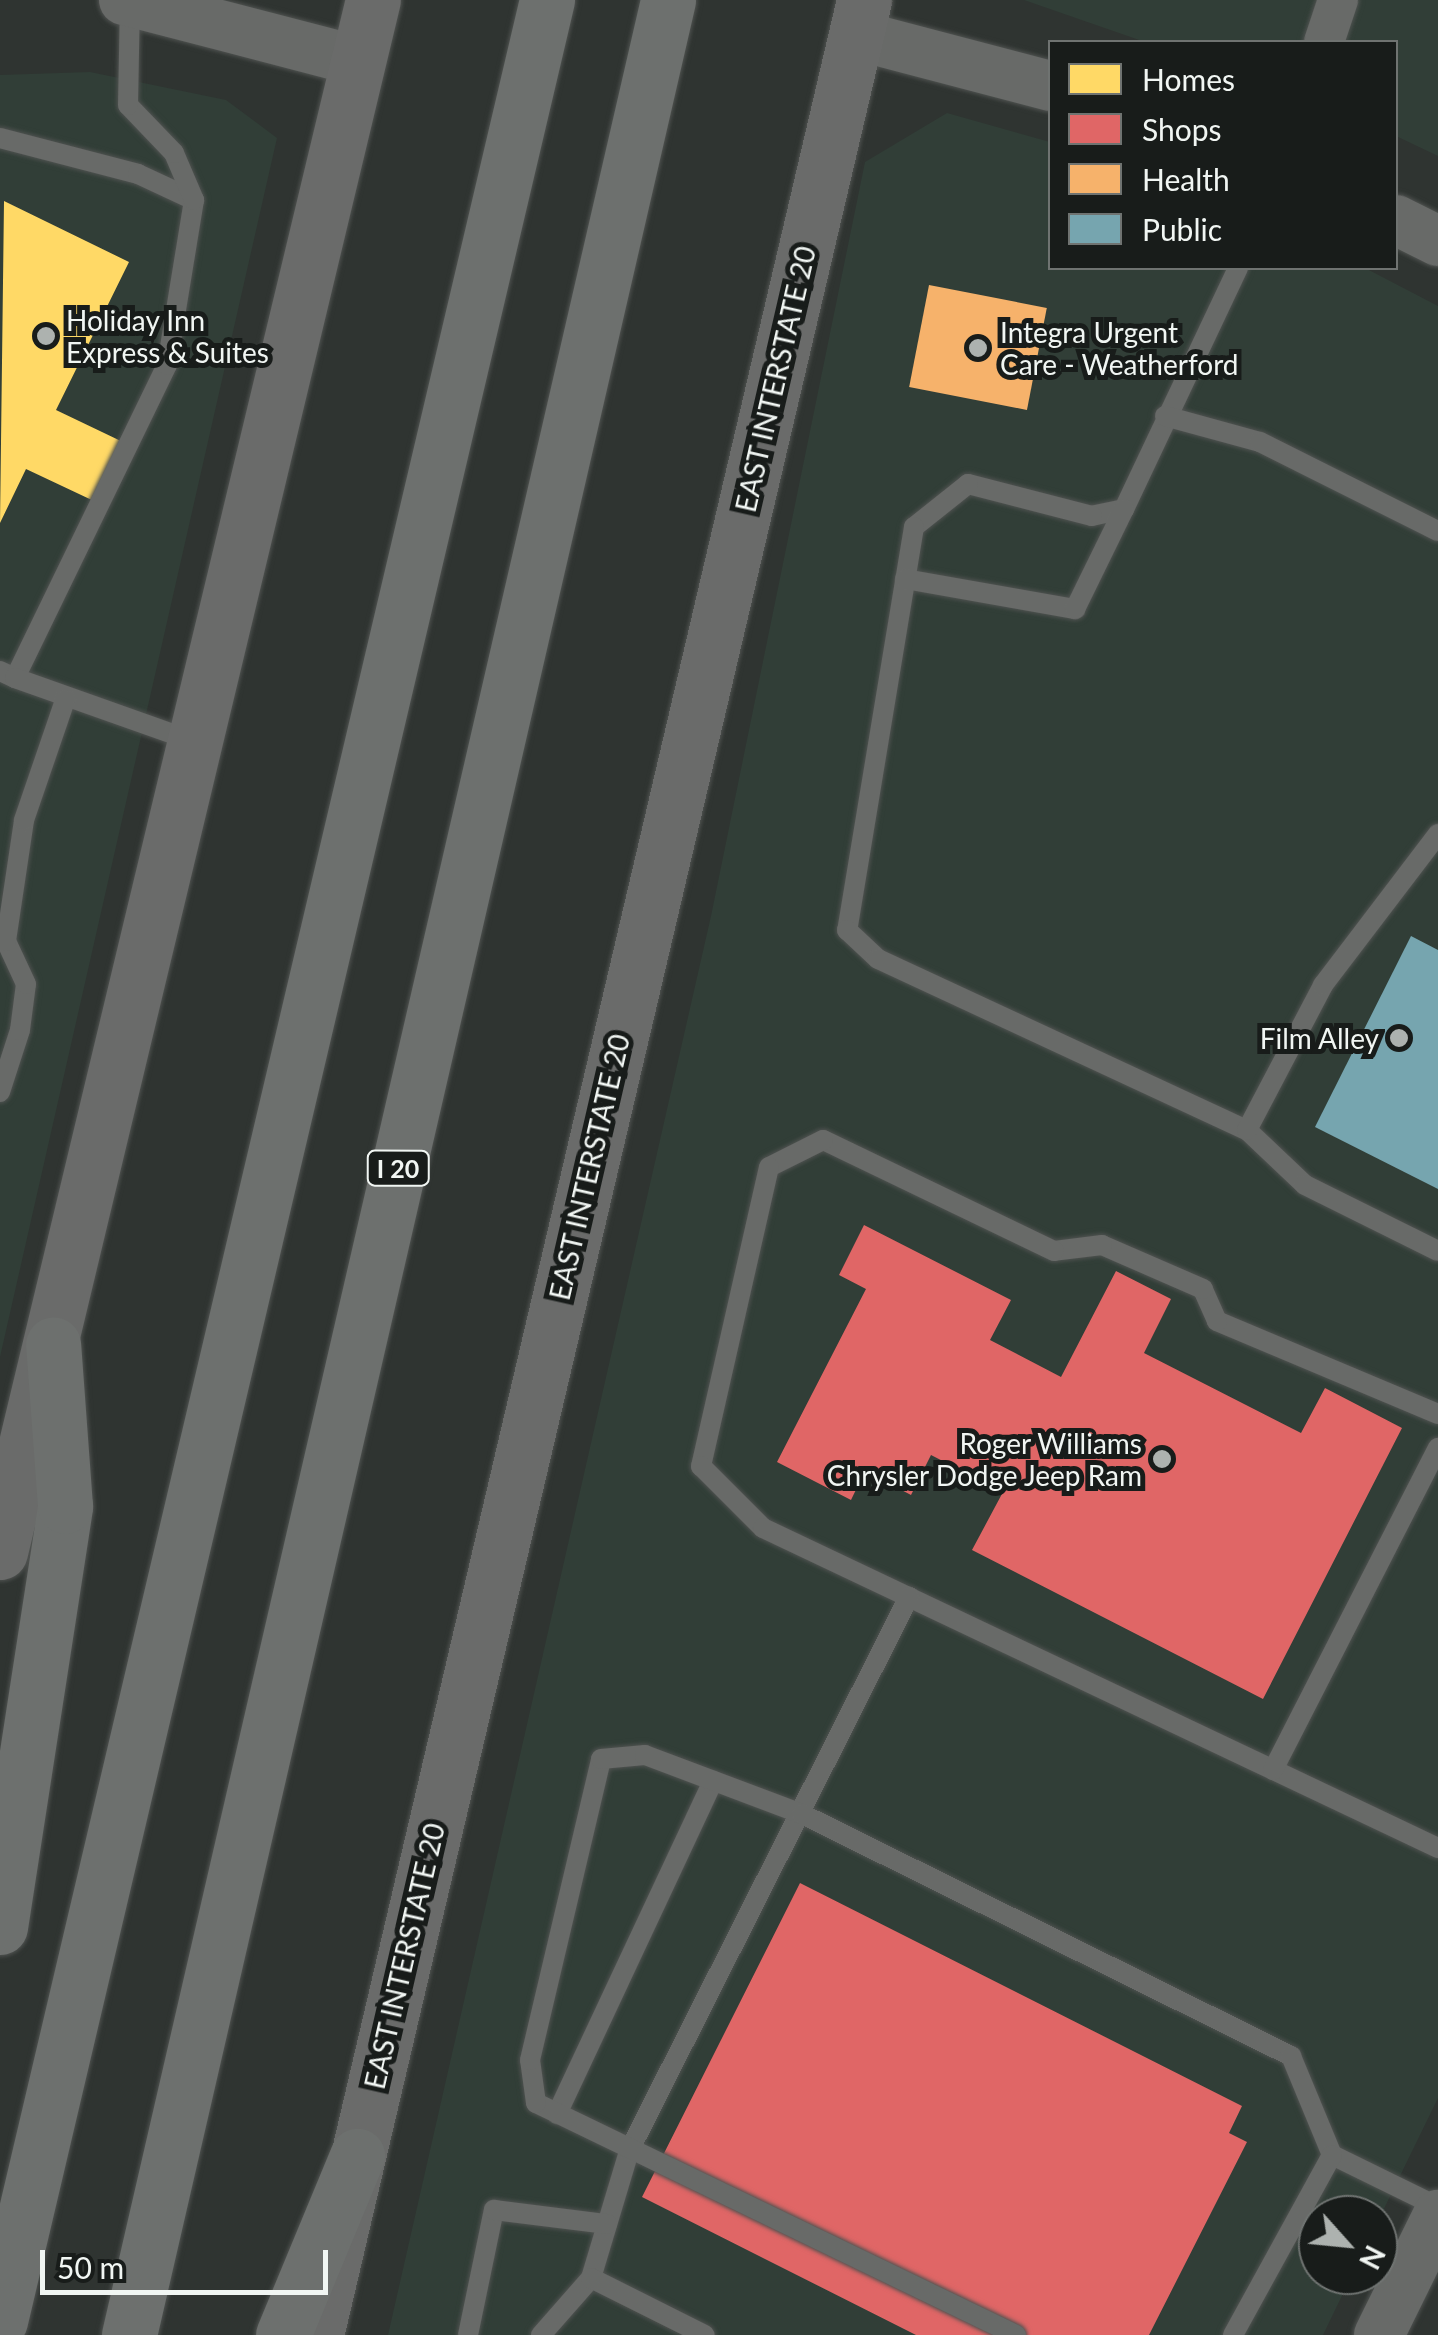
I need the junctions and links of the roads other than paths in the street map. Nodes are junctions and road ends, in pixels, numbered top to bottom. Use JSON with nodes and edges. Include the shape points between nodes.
{"nodes":[{"id":1,"x":373,"y":0,"type":"edge"},
{"id":2,"x":547,"y":0,"type":"edge"},
{"id":3,"x":668,"y":0,"type":"edge"},
{"id":4,"x":1338,"y":0,"type":"edge"},
{"id":5,"x":127,"y":1,"type":"edge"},
{"id":6,"x":860,"y":18,"type":"edge"},
{"id":7,"x":1325,"y":40,"type":"edge"},
{"id":8,"x":358,"y":61,"type":"junction"},
{"id":9,"x":1048,"y":85,"type":"edge"},
{"id":10,"x":0,"y":138,"type":"edge"},
{"id":11,"x":194,"y":200,"type":"junction"},
{"id":12,"x":1398,"y":221,"type":"edge"},
{"id":13,"x":1438,"y":241,"type":"edge"},
{"id":14,"x":1237,"y":270,"type":"edge"},
{"id":15,"x":1165,"y":416,"type":"junction"},
{"id":16,"x":1124,"y":509,"type":"junction"},
{"id":17,"x":1438,"y":531,"type":"edge"},
{"id":18,"x":905,"y":579,"type":"junction"},
{"id":19,"x":8,"y":674,"type":"edge"},
{"id":20,"x":65,"y":700,"type":"junction"},
{"id":21,"x":190,"y":740,"type":"junction"},
{"id":22,"x":1438,"y":834,"type":"edge"},
{"id":23,"x":3,"y":940,"type":"edge"},
{"id":24,"x":0,"y":1092,"type":"edge"},
{"id":25,"x":1248,"y":1130,"type":"junction"},
{"id":26,"x":1438,"y":1251,"type":"edge"},
{"id":27,"x":53,"y":1344,"type":"junction"},
{"id":28,"x":1438,"y":1414,"type":"edge"},
{"id":29,"x":1438,"y":1448,"type":"edge"},
{"id":30,"x":0,"y":1552,"type":"edge"},
{"id":31,"x":909,"y":1597,"type":"junction"},
{"id":32,"x":1272,"y":1770,"type":"junction"},
{"id":33,"x":714,"y":1781,"type":"junction"},
{"id":34,"x":802,"y":1814,"type":"junction"},
{"id":35,"x":1438,"y":1848,"type":"edge"},
{"id":36,"x":0,"y":1928,"type":"edge"},
{"id":37,"x":557,"y":2114,"type":"junction"},
{"id":38,"x":629,"y":2151,"type":"junction"},
{"id":39,"x":1332,"y":2155,"type":"junction"},
{"id":40,"x":356,"y":2156,"type":"junction"},
{"id":41,"x":1438,"y":2207,"type":"edge"},
{"id":42,"x":1438,"y":2215,"type":"edge"},
{"id":43,"x":608,"y":2224,"type":"junction"},
{"id":44,"x":591,"y":2278,"type":"junction"},
{"id":45,"x":0,"y":2321,"type":"edge"},
{"id":46,"x":128,"y":2335,"type":"edge"},
{"id":47,"x":283,"y":2335,"type":"edge"},
{"id":48,"x":316,"y":2335,"type":"edge"},
{"id":49,"x":468,"y":2335,"type":"edge"},
{"id":50,"x":541,"y":2335,"type":"edge"},
{"id":51,"x":704,"y":2335,"type":"edge"},
{"id":52,"x":1016,"y":2335,"type":"edge"},
{"id":53,"x":1233,"y":2335,"type":"edge"},
{"id":54,"x":1379,"y":2335,"type":"edge"}],
"edges":[{"from":1,"to":8,"type":"main road"},
{"from":2,"to":45,"type":"highway"},
{"from":3,"to":46,"type":"highway","number":"I 20"},
{"from":4,"to":7,"type":"street"},
{"from":5,"to":8,"type":"street"},
{"from":5,"to":11,"type":"lane","via":[[128,105],[174,153]]},
{"from":6,"to":9,"type":"street"},
{"from":6,"to":40,"type":"main road","name":"EAST INTERSTATE 20"},
{"from":8,"to":21,"type":"main road"},
{"from":10,"to":11,"type":"lane","via":[[138,174]]},
{"from":11,"to":19,"type":"lane","via":[[168,365]]},
{"from":12,"to":13,"type":"street"},
{"from":14,"to":15,"type":"lane"},
{"from":15,"to":16,"type":"lane"},
{"from":15,"to":17,"type":"lane","via":[[1260,442]]},
{"from":16,"to":18,"type":"lane","via":[[1092,516],[968,484],[914,527]]},
{"from":16,"to":18,"type":"lane","via":[[1074,609]]},
{"from":18,"to":25,"type":"lane","via":[[846,930],[878,959]]},
{"from":19,"to":20,"type":"lane"},
{"from":20,"to":21,"type":"lane"},
{"from":20,"to":23,"type":"lane","via":[[24,820]]},
{"from":21,"to":27,"type":"main road"},
{"from":22,"to":25,"type":"lane","via":[[1322,985]]},
{"from":23,"to":24,"type":"lane","via":[[26,984]]},
{"from":25,"to":26,"type":"lane","via":[[1305,1185]]},
{"from":27,"to":30,"type":"main road"},
{"from":27,"to":36,"type":"highway","via":[[65,1506]]},
{"from":28,"to":31,"type":"lane","via":[[1217,1321],[1203,1289],[1102,1245],[1054,1251],[823,1140],[769,1167],[701,1466],[763,1528]]},
{"from":29,"to":32,"type":"lane"},
{"from":31,"to":32,"type":"lane"},
{"from":31,"to":34,"type":"lane"},
{"from":32,"to":35,"type":"lane"},
{"from":33,"to":34,"type":"lane"},
{"from":33,"to":37,"type":"lane"},
{"from":33,"to":37,"type":"lane","via":[[645,1755],[601,1759],[530,2060],[536,2103]]},
{"from":34,"to":38,"type":"lane"},
{"from":34,"to":39,"type":"lane","via":[[1291,2056]]},
{"from":37,"to":38,"type":"lane"},
{"from":38,"to":43,"type":"lane"},
{"from":38,"to":52,"type":"lane"},
{"from":39,"to":41,"type":"lane"},
{"from":39,"to":53,"type":"lane"},
{"from":40,"to":47,"type":"highway"},
{"from":40,"to":48,"type":"main road","name":"EAST INTERSTATE 20"},
{"from":42,"to":54,"type":"street"},
{"from":43,"to":44,"type":"lane"},
{"from":43,"to":49,"type":"lane","via":[[494,2210]]},
{"from":44,"to":50,"type":"lane"},
{"from":44,"to":51,"type":"lane"}]}
